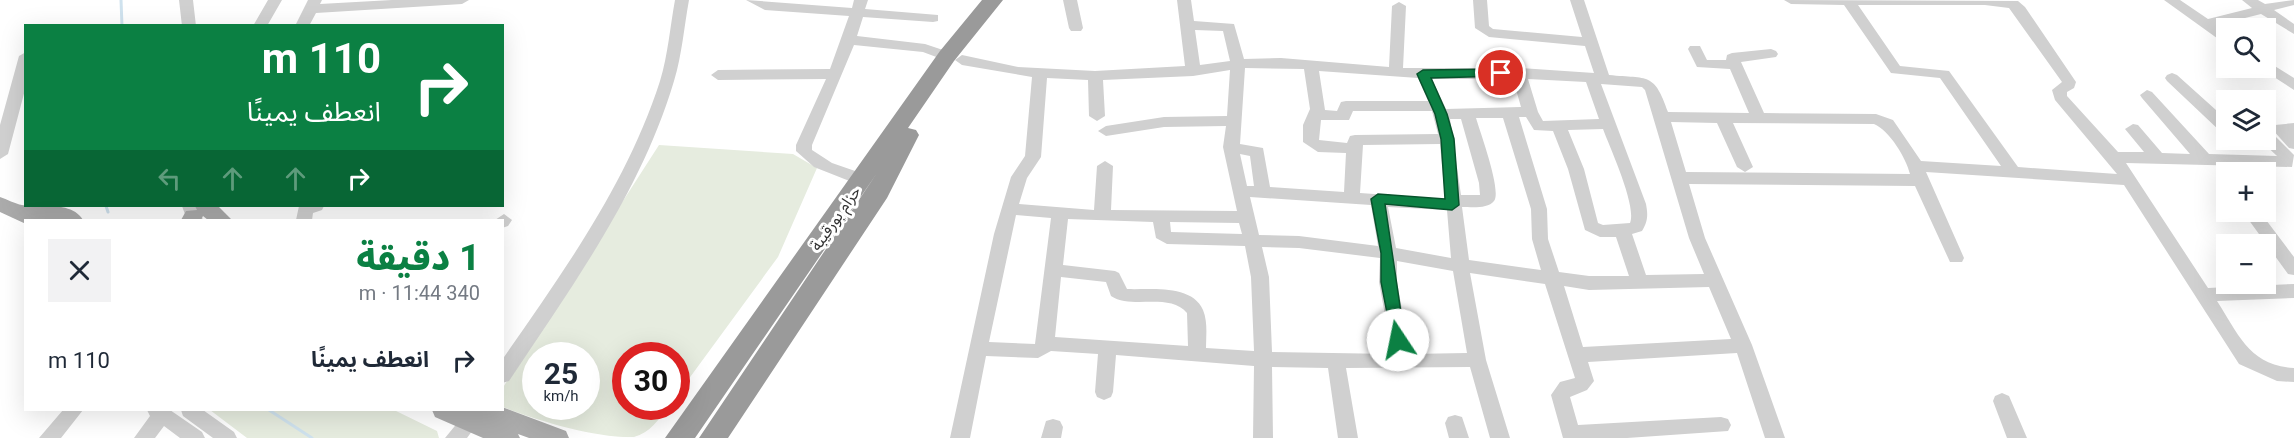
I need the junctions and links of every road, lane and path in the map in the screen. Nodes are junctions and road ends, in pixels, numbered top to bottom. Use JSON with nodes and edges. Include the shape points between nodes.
{"nodes":[{"id":1,"x":186,"y":0,"type":"edge"},
{"id":2,"x":275,"y":0,"type":"edge"},
{"id":3,"x":462,"y":0,"type":"edge"},
{"id":4,"x":682,"y":0,"type":"edge"},
{"id":5,"x":753,"y":0,"type":"edge"},
{"id":6,"x":993,"y":0,"type":"edge"},
{"id":7,"x":1010,"y":0,"type":"edge"},
{"id":8,"x":1070,"y":0,"type":"edge"},
{"id":9,"x":1184,"y":0,"type":"edge"},
{"id":10,"x":1480,"y":0,"type":"edge"},
{"id":11,"x":1577,"y":0,"type":"edge"},
{"id":12,"x":1791,"y":0,"type":"edge"},
{"id":13,"x":2171,"y":0,"type":"edge"},
{"id":14,"x":2249,"y":0,"type":"edge"},
{"id":15,"x":1848,"y":1,"type":"edge"},
{"id":16,"x":1979,"y":1,"type":"edge"},
{"id":17,"x":2294,"y":1,"type":"edge"},
{"id":18,"x":313,"y":4,"type":"edge"},
{"id":19,"x":1399,"y":6,"type":"dead end"},
{"id":20,"x":858,"y":7,"type":"edge"},
{"id":21,"x":2264,"y":9,"type":"junction"},
{"id":22,"x":933,"y":18,"type":"dead end"},
{"id":23,"x":189,"y":24,"type":"edge"},
{"id":24,"x":261,"y":24,"type":"edge"},
{"id":25,"x":303,"y":24,"type":"edge"},
{"id":26,"x":2206,"y":24,"type":"junction"},
{"id":27,"x":1186,"y":25,"type":"junction"},
{"id":28,"x":1076,"y":28,"type":"dead end"},
{"id":29,"x":2294,"y":30,"type":"edge"},
{"id":30,"x":2216,"y":31,"type":"edge"},
{"id":31,"x":849,"y":40,"type":"junction"},
{"id":32,"x":1590,"y":42,"type":"junction"},
{"id":33,"x":1695,"y":49,"type":"dead end"},
{"id":34,"x":1771,"y":54,"type":"dead end"},
{"id":35,"x":955,"y":58,"type":"junction"},
{"id":36,"x":24,"y":64,"type":"edge"},
{"id":37,"x":1238,"y":64,"type":"junction"},
{"id":38,"x":1311,"y":65,"type":"junction"},
{"id":39,"x":1735,"y":65,"type":"junction"},
{"id":40,"x":1193,"y":71,"type":"junction"},
{"id":41,"x":1396,"y":71,"type":"junction"},
{"id":42,"x":1519,"y":73,"type":"junction"},
{"id":43,"x":2276,"y":73,"type":"edge"},
{"id":44,"x":835,"y":74,"type":"junction"},
{"id":45,"x":1040,"y":74,"type":"junction"},
{"id":46,"x":1423,"y":74,"type":"junction"},
{"id":47,"x":718,"y":75,"type":"dead end"},
{"id":48,"x":1095,"y":76,"type":"junction"},
{"id":49,"x":1597,"y":78,"type":"junction"},
{"id":50,"x":2172,"y":78,"type":"dead end"},
{"id":51,"x":2294,"y":85,"type":"edge"},
{"id":52,"x":2147,"y":95,"type":"dead end"},
{"id":53,"x":1439,"y":110,"type":"junction"},
{"id":54,"x":1530,"y":112,"type":"junction"},
{"id":55,"x":1467,"y":114,"type":"junction"},
{"id":56,"x":1510,"y":114,"type":"junction"},
{"id":57,"x":1317,"y":115,"type":"junction"},
{"id":58,"x":1097,"y":116,"type":"dead end"},
{"id":59,"x":1662,"y":117,"type":"junction"},
{"id":60,"x":1723,"y":118,"type":"junction"},
{"id":61,"x":1759,"y":118,"type":"junction"},
{"id":62,"x":2216,"y":119,"type":"edge"},
{"id":63,"x":1233,"y":121,"type":"junction"},
{"id":64,"x":1607,"y":124,"type":"junction"},
{"id":65,"x":1559,"y":126,"type":"junction"},
{"id":66,"x":2133,"y":129,"type":"dead end"},
{"id":67,"x":1106,"y":131,"type":"dead end"},
{"id":68,"x":2276,"y":131,"type":"edge"},
{"id":69,"x":902,"y":133,"type":"junction"},
{"id":70,"x":1447,"y":139,"type":"junction"},
{"id":71,"x":2294,"y":144,"type":"edge"},
{"id":72,"x":1231,"y":147,"type":"junction"},
{"id":73,"x":1353,"y":148,"type":"junction"},
{"id":74,"x":0,"y":154,"type":"edge"},
{"id":75,"x":2114,"y":157,"type":"junction"},
{"id":76,"x":2157,"y":158,"type":"junction"},
{"id":77,"x":2209,"y":159,"type":"junction"},
{"id":78,"x":2293,"y":163,"type":"edge"},
{"id":79,"x":1105,"y":166,"type":"dead end"},
{"id":80,"x":2216,"y":166,"type":"edge"},
{"id":81,"x":1745,"y":167,"type":"dead end"},
{"id":82,"x":1918,"y":173,"type":"junction"},
{"id":83,"x":2014,"y":173,"type":"junction"},
{"id":84,"x":852,"y":176,"type":"junction"},
{"id":85,"x":1678,"y":178,"type":"junction"},
{"id":86,"x":2129,"y":180,"type":"junction"},
{"id":87,"x":0,"y":191,"type":"edge"},
{"id":88,"x":1240,"y":191,"type":"junction"},
{"id":89,"x":1263,"y":192,"type":"junction"},
{"id":90,"x":1352,"y":196,"type":"junction"},
{"id":91,"x":1378,"y":199,"type":"junction"},
{"id":92,"x":24,"y":200,"type":"edge"},
{"id":93,"x":1452,"y":203,"type":"junction"},
{"id":94,"x":0,"y":204,"type":"edge"},
{"id":95,"x":38,"y":207,"type":"edge"},
{"id":96,"x":312,"y":207,"type":"edge"},
{"id":97,"x":1009,"y":209,"type":"junction"},
{"id":98,"x":199,"y":213,"type":"edge"},
{"id":99,"x":1060,"y":214,"type":"junction"},
{"id":100,"x":1102,"y":216,"type":"junction"},
{"id":101,"x":1161,"y":218,"type":"junction"},
{"id":102,"x":1247,"y":218,"type":"junction"},
{"id":103,"x":35,"y":219,"type":"edge"},
{"id":104,"x":69,"y":219,"type":"edge"},
{"id":105,"x":218,"y":219,"type":"edge"},
{"id":106,"x":304,"y":219,"type":"edge"},
{"id":107,"x":2259,"y":222,"type":"edge"},
{"id":108,"x":1622,"y":231,"type":"junction"},
{"id":109,"x":1254,"y":242,"type":"junction"},
{"id":110,"x":1388,"y":253,"type":"junction"},
{"id":111,"x":1956,"y":258,"type":"dead end"},
{"id":112,"x":1460,"y":265,"type":"junction"},
{"id":113,"x":2294,"y":269,"type":"edge"},
{"id":114,"x":1053,"y":270,"type":"junction"},
{"id":115,"x":1554,"y":279,"type":"junction"},
{"id":116,"x":1715,"y":280,"type":"junction"},
{"id":117,"x":1640,"y":282,"type":"junction"},
{"id":118,"x":2294,"y":291,"type":"edge"},
{"id":119,"x":2206,"y":295,"type":"junction"},
{"id":120,"x":788,"y":297,"type":"junction"},
{"id":121,"x":1045,"y":343,"type":"junction"},
{"id":122,"x":1743,"y":345,"type":"junction"},
{"id":123,"x":1108,"y":346,"type":"junction"},
{"id":124,"x":980,"y":349,"type":"junction"},
{"id":125,"x":1197,"y":354,"type":"junction"},
{"id":126,"x":1576,"y":354,"type":"junction"},
{"id":127,"x":1263,"y":359,"type":"junction"},
{"id":128,"x":1477,"y":360,"type":"junction"},
{"id":129,"x":1336,"y":361,"type":"junction"},
{"id":130,"x":1402,"y":362,"type":"junction"},
{"id":131,"x":504,"y":373,"type":"edge"},
{"id":132,"x":2294,"y":375,"type":"edge"},
{"id":133,"x":1104,"y":392,"type":"dead end"},
{"id":134,"x":2002,"y":401,"type":"dead end"},
{"id":135,"x":73,"y":411,"type":"edge"},
{"id":136,"x":191,"y":411,"type":"edge"},
{"id":137,"x":447,"y":411,"type":"edge"},
{"id":138,"x":159,"y":412,"type":"edge"},
{"id":139,"x":471,"y":420,"type":"edge"},
{"id":140,"x":1721,"y":425,"type":"dead end"},
{"id":141,"x":712,"y":435,"type":"edge"},
{"id":142,"x":1572,"y":435,"type":"edge"},
{"id":143,"x":49,"y":438,"type":"edge"},
{"id":144,"x":144,"y":438,"type":"edge"},
{"id":145,"x":195,"y":438,"type":"edge"},
{"id":146,"x":226,"y":438,"type":"edge"},
{"id":147,"x":508,"y":438,"type":"edge"},
{"id":148,"x":557,"y":438,"type":"edge"},
{"id":149,"x":662,"y":438,"type":"edge"},
{"id":150,"x":680,"y":438,"type":"edge"},
{"id":151,"x":960,"y":438,"type":"edge"},
{"id":152,"x":1263,"y":438,"type":"edge"},
{"id":153,"x":1348,"y":438,"type":"edge"},
{"id":154,"x":1500,"y":438,"type":"edge"},
{"id":155,"x":1775,"y":438,"type":"edge"},
{"id":156,"x":2017,"y":438,"type":"edge"}],
"edges":[{"from":1,"to":23,"type":"street"},
{"from":2,"to":24,"type":"street"},
{"from":3,"to":18,"type":"street"},
{"from":4,"to":131,"type":"street","via":[[667,81],[628,176]]},
{"from":5,"to":20,"type":"street","via":[[765,6]]},
{"from":6,"to":35,"type":"highway","name":"حزام بورقيبة"},
{"from":7,"to":35,"type":"highway","name":"حزام بورقيبة"},
{"from":8,"to":28,"type":"street"},
{"from":9,"to":27,"type":"street"},
{"from":10,"to":32,"type":"street","via":[[1482,28],[1489,33]]},
{"from":11,"to":32,"type":"street"},
{"from":12,"to":15,"type":"street"},
{"from":13,"to":26,"type":"street"},
{"from":14,"to":21,"type":"street"},
{"from":15,"to":16,"type":"street"},
{"from":15,"to":83,"type":"street","via":[[1896,70],[1944,74]]},
{"from":16,"to":75,"type":"street","via":[[2018,7],[2069,82],[2060,90],[2060,97]]},
{"from":17,"to":21,"type":"street"},
{"from":18,"to":25,"type":"street"},
{"from":19,"to":41,"type":"street"},
{"from":20,"to":22,"type":"street"},
{"from":20,"to":31,"type":"street"},
{"from":21,"to":26,"type":"street"},
{"from":21,"to":29,"type":"street"},
{"from":26,"to":30,"type":"street"},
{"from":27,"to":37,"type":"street","via":[[1229,27]]},
{"from":27,"to":40,"type":"street"},
{"from":31,"to":35,"type":"street","via":[[925,48]]},
{"from":31,"to":44,"type":"street"},
{"from":32,"to":49,"type":"street"},
{"from":33,"to":39,"type":"street","via":[[1702,64]]},
{"from":34,"to":39,"type":"street","via":[[1734,57]]},
{"from":35,"to":45,"type":"street"},
{"from":35,"to":69,"type":"highway","name":"حزام بورقيبة"},
{"from":36,"to":74,"type":"street"},
{"from":37,"to":38,"type":"street"},
{"from":37,"to":40,"type":"street"},
{"from":37,"to":63,"type":"street"},
{"from":38,"to":41,"type":"street"},
{"from":38,"to":57,"type":"street"},
{"from":39,"to":61,"type":"street"},
{"from":40,"to":48,"type":"street"},
{"from":41,"to":46,"type":"street"},
{"from":42,"to":46,"type":"street"},
{"from":42,"to":49,"type":"street"},
{"from":42,"to":54,"type":"street"},
{"from":43,"to":51,"type":"street"},
{"from":44,"to":47,"type":"street"},
{"from":44,"to":84,"type":"street","via":[[804,151],[831,169]]},
{"from":45,"to":48,"type":"street"},
{"from":45,"to":97,"type":"street","via":[[1033,157],[1019,177]]},
{"from":46,"to":53,"type":"street"},
{"from":48,"to":58,"type":"street"},
{"from":49,"to":59,"type":"street","via":[[1649,85]]},
{"from":49,"to":64,"type":"street"},
{"from":50,"to":62,"type":"street"},
{"from":52,"to":77,"type":"street"},
{"from":53,"to":55,"type":"street"},
{"from":53,"to":57,"type":"street","via":[[1346,106],[1344,116]]},
{"from":53,"to":70,"type":"street"},
{"from":54,"to":56,"type":"street"},
{"from":54,"to":65,"type":"street","via":[[1539,126]]},
{"from":55,"to":56,"type":"street"},
{"from":55,"to":93,"type":"street","via":[[1488,198]]},
{"from":56,"to":115,"type":"street","via":[[1539,209],[1538,234]]},
{"from":57,"to":73,"type":"street","via":[[1311,125],[1314,145]]},
{"from":59,"to":60,"type":"street"},
{"from":59,"to":85,"type":"street"},
{"from":60,"to":61,"type":"street"},
{"from":60,"to":81,"type":"street"},
{"from":61,"to":82,"type":"street","via":[[1881,120],[1895,132]]},
{"from":63,"to":67,"type":"street","via":[[1164,122]]},
{"from":63,"to":72,"type":"street"},
{"from":64,"to":65,"type":"street"},
{"from":64,"to":108,"type":"street","via":[[1640,212],[1636,227]]},
{"from":65,"to":108,"type":"street","via":[[1576,169],[1591,226],[1600,231]]},
{"from":66,"to":76,"type":"street"},
{"from":68,"to":71,"type":"street"},
{"from":68,"to":78,"type":"street"},
{"from":69,"to":84,"type":"highway"},
{"from":69,"to":120,"type":"highway","name":"حزام بورقيبة"},
{"from":69,"to":141,"type":"highway","via":[[879,192]]},
{"from":70,"to":73,"type":"street","via":[[1357,138]]},
{"from":70,"to":93,"type":"street"},
{"from":72,"to":88,"type":"street"},
{"from":72,"to":89,"type":"street","via":[[1257,152]]},
{"from":73,"to":90,"type":"street"},
{"from":75,"to":76,"type":"street"},
{"from":75,"to":86,"type":"street"},
{"from":76,"to":77,"type":"street"},
{"from":77,"to":78,"type":"street"},
{"from":77,"to":80,"type":"street"},
{"from":79,"to":100,"type":"street"},
{"from":82,"to":83,"type":"street"},
{"from":82,"to":85,"type":"street"},
{"from":82,"to":111,"type":"street"},
{"from":83,"to":86,"type":"street"},
{"from":84,"to":149,"type":"highway"},
{"from":85,"to":116,"type":"street"},
{"from":86,"to":119,"type":"street"},
{"from":87,"to":92,"type":"main road"},
{"from":88,"to":89,"type":"street"},
{"from":88,"to":102,"type":"street"},
{"from":89,"to":90,"type":"street"},
{"from":90,"to":91,"type":"street"},
{"from":91,"to":93,"type":"street"},
{"from":91,"to":110,"type":"street"},
{"from":93,"to":112,"type":"street"},
{"from":94,"to":103,"type":"main road"},
{"from":95,"to":104,"type":"main road"},
{"from":96,"to":106,"type":"street","via":[[305,209]]},
{"from":97,"to":99,"type":"street"},
{"from":97,"to":124,"type":"street"},
{"from":98,"to":105,"type":"main road"},
{"from":99,"to":100,"type":"street"},
{"from":99,"to":114,"type":"street"},
{"from":100,"to":101,"type":"street"},
{"from":101,"to":102,"type":"street"},
{"from":101,"to":109,"type":"street","via":[[1162,234],[1167,238]]},
{"from":102,"to":109,"type":"street"},
{"from":107,"to":113,"type":"street"},
{"from":108,"to":117,"type":"street"},
{"from":109,"to":110,"type":"street","via":[[1299,242]]},
{"from":109,"to":127,"type":"street","via":[[1260,277]]},
{"from":110,"to":112,"type":"street"},
{"from":110,"to":130,"type":"street","via":[[1388,282]]},
{"from":112,"to":115,"type":"street"},
{"from":112,"to":128,"type":"street"},
{"from":114,"to":121,"type":"street"},
{"from":114,"to":125,"type":"street","via":[[1109,276],[1123,295],[1187,301],[1196,317]]},
{"from":115,"to":117,"type":"street","via":[[1605,284]]},
{"from":115,"to":126,"type":"street"},
{"from":116,"to":117,"type":"street"},
{"from":116,"to":122,"type":"street"},
{"from":118,"to":119,"type":"street"},
{"from":119,"to":132,"type":"street","via":[[2245,359],[2277,374]]},
{"from":120,"to":141,"type":"highway","name":"حزام بورقيبة"},
{"from":120,"to":150,"type":"highway","name":"حزام بورقيبة"},
{"from":121,"to":123,"type":"street"},
{"from":121,"to":124,"type":"street","via":[[1038,351]]},
{"from":122,"to":126,"type":"street"},
{"from":122,"to":155,"type":"street"},
{"from":123,"to":125,"type":"street"},
{"from":123,"to":133,"type":"street"},
{"from":124,"to":151,"type":"street"},
{"from":125,"to":127,"type":"street"},
{"from":126,"to":142,"type":"street","via":[[1584,384],[1567,387],[1560,395]]},
{"from":127,"to":129,"type":"street"},
{"from":127,"to":152,"type":"street"},
{"from":128,"to":130,"type":"street"},
{"from":128,"to":154,"type":"street"},
{"from":129,"to":130,"type":"street"},
{"from":129,"to":153,"type":"street"},
{"from":134,"to":156,"type":"street"},
{"from":135,"to":143,"type":"street"},
{"from":136,"to":146,"type":"street"},
{"from":137,"to":139,"type":"main road"},
{"from":138,"to":144,"type":"street"},
{"from":138,"to":145,"type":"street"},
{"from":139,"to":147,"type":"main road"},
{"from":139,"to":148,"type":"main road"},
{"from":140,"to":142,"type":"street"}]}
